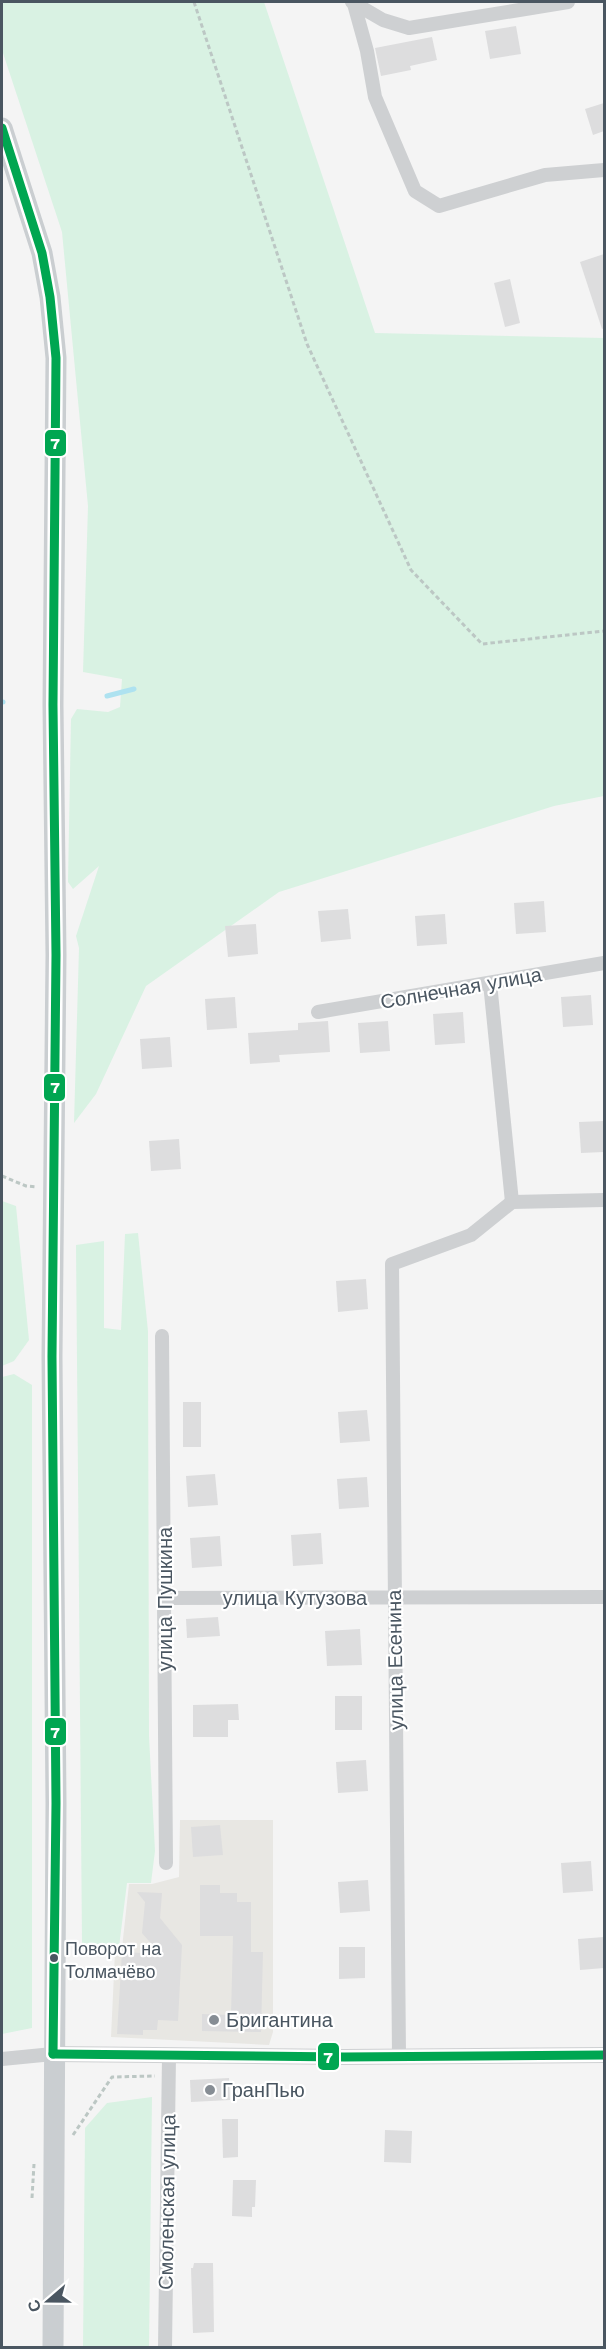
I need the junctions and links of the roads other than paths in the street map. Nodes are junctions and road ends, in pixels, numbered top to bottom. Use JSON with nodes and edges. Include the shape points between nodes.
{"nodes":[{"id":1,"x":568,"y":2,"type":"edge"},
{"id":2,"x":353,"y":3,"type":"edge"},
{"id":3,"x":2,"y":128,"type":"edge"},
{"id":4,"x":604,"y":170,"type":"edge"},
{"id":5,"x":604,"y":963,"type":"edge"},
{"id":6,"x":490,"y":983,"type":"junction"},
{"id":7,"x":318,"y":1012,"type":"dead end"},
{"id":8,"x":604,"y":1200,"type":"edge"},
{"id":9,"x":512,"y":1202,"type":"junction"},
{"id":10,"x":162,"y":1336,"type":"dead end"},
{"id":11,"x":394,"y":1597,"type":"junction"},
{"id":12,"x":604,"y":1597,"type":"edge"},
{"id":13,"x":166,"y":1598,"type":"junction"},
{"id":14,"x":166,"y":1863,"type":"dead end"},
{"id":15,"x":53,"y":2054,"type":"junction"},
{"id":16,"x":604,"y":2055,"type":"edge"},
{"id":17,"x":169,"y":2056,"type":"junction"},
{"id":18,"x":399,"y":2056,"type":"junction"},
{"id":19,"x":2,"y":2059,"type":"edge"},
{"id":20,"x":53,"y":2348,"type":"edge"},
{"id":21,"x":165,"y":2348,"type":"edge"}],
"edges":[{"from":1,"to":2,"type":"street","via":[[409,27],[383,20]]},
{"from":2,"to":4,"type":"street","via":[[375,97],[415,191],[439,206],[545,175]]},
{"from":3,"to":15,"type":"main road","via":[[42,253],[56,358]]},
{"from":5,"to":6,"type":"street","name":"Солнечная улица"},
{"from":6,"to":7,"type":"street","name":"Солнечная улица"},
{"from":6,"to":9,"type":"street"},
{"from":8,"to":9,"type":"street"},
{"from":9,"to":11,"type":"street","name":"улица Есенина","via":[[471,1235],[392,1264]]},
{"from":10,"to":13,"type":"street","name":"улица Пушкина"},
{"from":11,"to":12,"type":"street","name":"улица Кутузова"},
{"from":11,"to":13,"type":"street","name":"улица Кутузова"},
{"from":11,"to":18,"type":"street","name":"улица Есенина"},
{"from":13,"to":14,"type":"street","name":"улица Пушкина"},
{"from":15,"to":17,"type":"street"},
{"from":15,"to":19,"type":"street"},
{"from":15,"to":20,"type":"main road"},
{"from":16,"to":18,"type":"street"},
{"from":17,"to":18,"type":"street"},
{"from":17,"to":21,"type":"street","name":"Смоленская улица"}]}
